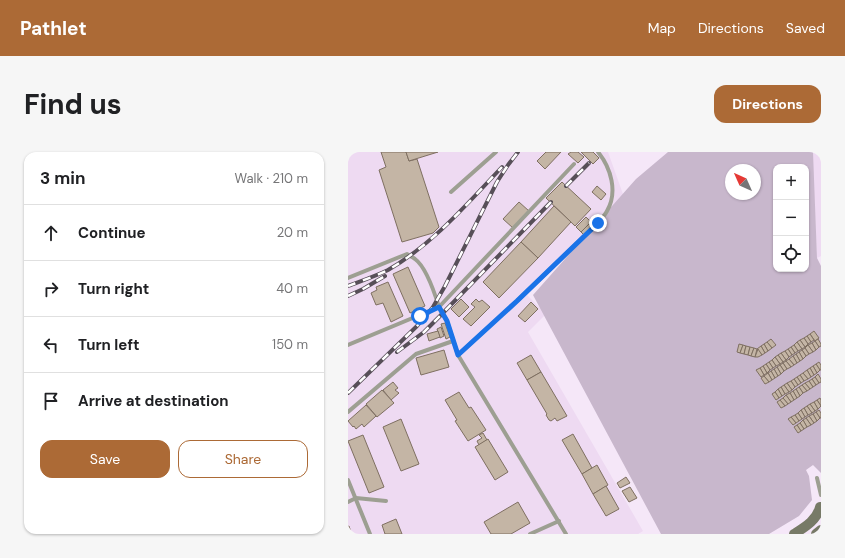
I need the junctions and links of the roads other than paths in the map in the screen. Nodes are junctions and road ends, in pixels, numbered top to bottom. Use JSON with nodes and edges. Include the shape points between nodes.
{"nodes":[{"id":1,"x":496,"y":152,"type":"edge"},
{"id":2,"x":598,"y":152,"type":"edge"},
{"id":3,"x":574,"y":164,"type":"dead end"},
{"id":4,"x":451,"y":192,"type":"dead end"},
{"id":5,"x":348,"y":278,"type":"edge"},
{"id":6,"x":439,"y":307,"type":"junction"},
{"id":7,"x":454,"y":341,"type":"junction"},
{"id":8,"x":348,"y":345,"type":"edge"},
{"id":9,"x":458,"y":355,"type":"junction"},
{"id":10,"x":348,"y":412,"type":"edge"},
{"id":11,"x":348,"y":480,"type":"edge"},
{"id":12,"x":821,"y":481,"type":"edge"},
{"id":13,"x":821,"y":495,"type":"edge"},
{"id":14,"x":356,"y":498,"type":"junction"},
{"id":15,"x":348,"y":502,"type":"edge"},
{"id":16,"x":386,"y":502,"type":"dead end"},
{"id":17,"x":821,"y":504,"type":"edge"},
{"id":18,"x":821,"y":518,"type":"edge"},
{"id":19,"x":559,"y":521,"type":"junction"},
{"id":20,"x":821,"y":530,"type":"edge"},
{"id":21,"x":370,"y":534,"type":"edge"},
{"id":22,"x":530,"y":534,"type":"edge"},
{"id":23,"x":566,"y":534,"type":"edge"},
{"id":24,"x":794,"y":534,"type":"edge"},
{"id":25,"x":816,"y":534,"type":"edge"}],
"edges":[{"from":1,"to":4,"type":"lane"},
{"from":2,"to":9,"type":"lane","via":[[604,159],[613,185],[613,197],[607,211],[587,234]]},
{"from":3,"to":6,"type":"lane"},
{"from":5,"to":6,"type":"lane","via":[[407,254],[422,266]]},
{"from":6,"to":7,"type":"lane"},
{"from":6,"to":8,"type":"lane"},
{"from":7,"to":9,"type":"lane"},
{"from":7,"to":10,"type":"lane","via":[[416,354]]},
{"from":9,"to":19,"type":"lane"},
{"from":11,"to":14,"type":"lane"},
{"from":12,"to":13,"type":"lane","via":[[817,478]]},
{"from":14,"to":15,"type":"lane"},
{"from":14,"to":16,"type":"lane"},
{"from":14,"to":21,"type":"lane"},
{"from":17,"to":18,"type":"street"},
{"from":17,"to":24,"type":"street","via":[[814,520]]},
{"from":19,"to":22,"type":"lane"},
{"from":19,"to":23,"type":"lane"},
{"from":20,"to":25,"type":"street"}]}
